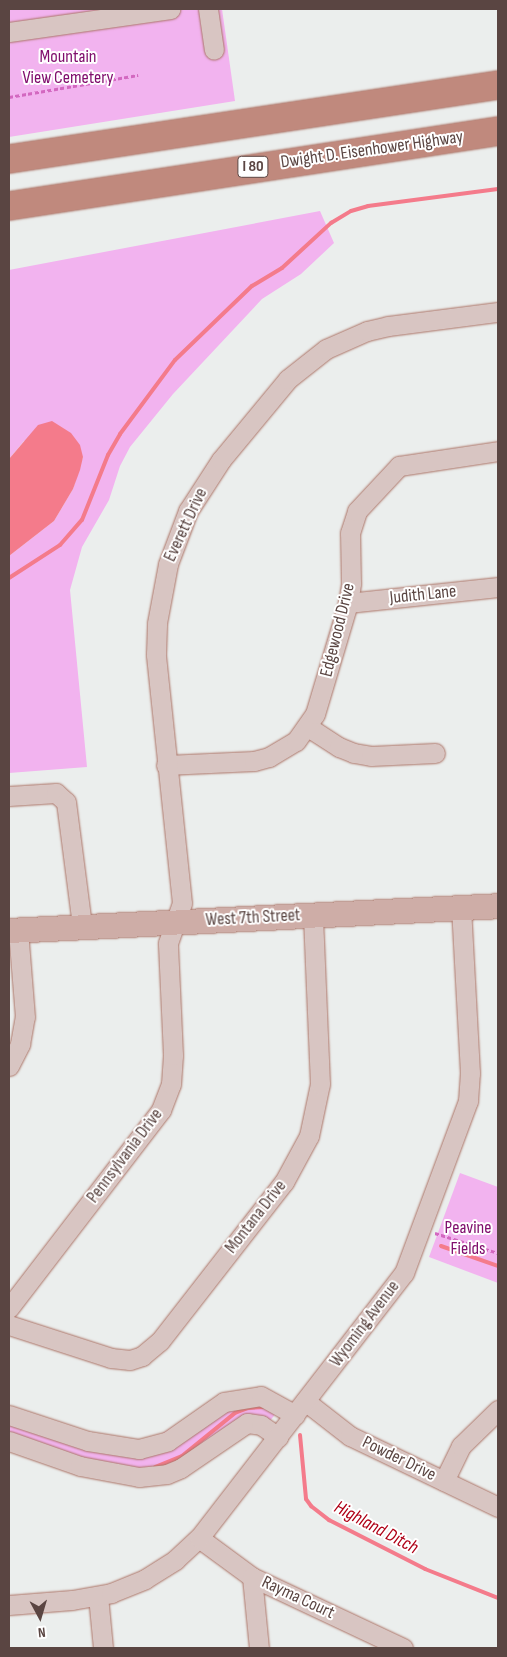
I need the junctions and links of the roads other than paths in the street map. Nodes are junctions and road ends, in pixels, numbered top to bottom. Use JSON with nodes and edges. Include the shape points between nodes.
{"nodes":[{"id":1,"x":170,"y":9,"type":"edge"},
{"id":2,"x":208,"y":9,"type":"edge"},
{"id":3,"x":66,"y":16,"type":"edge"},
{"id":4,"x":9,"y":32,"type":"edge"},
{"id":5,"x":214,"y":50,"type":"dead end"},
{"id":6,"x":498,"y":85,"type":"edge"},
{"id":7,"x":498,"y":131,"type":"edge"},
{"id":8,"x":9,"y":159,"type":"edge"},
{"id":9,"x":9,"y":206,"type":"edge"},
{"id":10,"x":498,"y":312,"type":"edge"},
{"id":11,"x":498,"y":451,"type":"edge"},
{"id":12,"x":498,"y":587,"type":"edge"},
{"id":13,"x":348,"y":603,"type":"junction"},
{"id":14,"x":308,"y":727,"type":"junction"},
{"id":15,"x":436,"y":753,"type":"dead end"},
{"id":16,"x":166,"y":765,"type":"junction"},
{"id":17,"x":9,"y":796,"type":"edge"},
{"id":18,"x":498,"y":906,"type":"edge"},
{"id":19,"x":462,"y":908,"type":"junction"},
{"id":20,"x":313,"y":915,"type":"junction"},
{"id":21,"x":176,"y":922,"type":"junction"},
{"id":22,"x":82,"y":926,"type":"junction"},
{"id":23,"x":13,"y":931,"type":"edge"},
{"id":24,"x":9,"y":1066,"type":"edge"},
{"id":25,"x":9,"y":1308,"type":"edge"},
{"id":26,"x":9,"y":1325,"type":"edge"},
{"id":27,"x":300,"y":1408,"type":"junction"},
{"id":28,"x":498,"y":1410,"type":"edge"},
{"id":29,"x":9,"y":1415,"type":"edge"},
{"id":30,"x":278,"y":1437,"type":"junction"},
{"id":31,"x":9,"y":1440,"type":"edge"},
{"id":32,"x":444,"y":1481,"type":"junction"},
{"id":33,"x":498,"y":1507,"type":"edge"},
{"id":34,"x":199,"y":1538,"type":"junction"},
{"id":35,"x":252,"y":1577,"type":"junction"},
{"id":36,"x":98,"y":1596,"type":"junction"},
{"id":37,"x":9,"y":1605,"type":"edge"},
{"id":38,"x":104,"y":1648,"type":"edge"},
{"id":39,"x":259,"y":1648,"type":"edge"},
{"id":40,"x":404,"y":1648,"type":"edge"}],
"edges":[{"from":1,"to":3,"type":"street"},
{"from":2,"to":5,"type":"street"},
{"from":3,"to":4,"type":"street"},
{"from":6,"to":8,"type":"highway"},
{"from":7,"to":9,"type":"highway","name":"Dwight D. Eisenhower Highway","number":"I 80"},
{"from":10,"to":16,"type":"street","name":"Everett Drive","via":[[388,326],[346,338],[326,349],[288,379],[222,460],[188,511],[170,555],[161,592],[156,654]]},
{"from":11,"to":13,"type":"street","name":"Edgewood Drive","via":[[410,462],[390,472],[352,520]]},
{"from":12,"to":13,"type":"street","name":"Judith Lane"},
{"from":13,"to":14,"type":"street","name":"Edgewood Drive","via":[[319,703]]},
{"from":14,"to":15,"type":"street","via":[[354,753],[371,756]]},
{"from":14,"to":16,"type":"street","name":"Edgewood Drive","via":[[296,741],[269,757],[254,761]]},
{"from":16,"to":21,"type":"street","name":"Everett Drive","via":[[182,903]]},
{"from":17,"to":22,"type":"street","via":[[56,793],[66,802]]},
{"from":18,"to":19,"type":"main road","name":"West 7th Street"},
{"from":19,"to":20,"type":"main road","name":"West 7th Street"},
{"from":19,"to":27,"type":"street","name":"Wyoming Avenue","via":[[470,1087],[464,1117],[413,1255],[392,1291]]},
{"from":20,"to":21,"type":"main road","name":"West 7th Street"},
{"from":20,"to":26,"type":"street","name":"Montana Drive","via":[[320,1084],[309,1136],[284,1182],[160,1341],[142,1356],[130,1360],[111,1358]]},
{"from":21,"to":22,"type":"main road","name":"West 7th Street"},
{"from":21,"to":25,"type":"street","name":"Pennsylvania Drive","via":[[168,943],[173,1069],[167,1097]]},
{"from":22,"to":23,"type":"main road","name":"West 7th Street"},
{"from":23,"to":24,"type":"street","via":[[25,1017],[20,1044]]},
{"from":27,"to":29,"type":"street","name":"Powder Drive","via":[[267,1397],[224,1402],[168,1441],[139,1449],[88,1441]]},
{"from":27,"to":30,"type":"street","name":"Wyoming Avenue"},
{"from":27,"to":32,"type":"street","name":"Powder Drive"},
{"from":28,"to":32,"type":"street","via":[[461,1446]]},
{"from":30,"to":31,"type":"street","via":[[261,1425],[247,1423],[181,1468],[167,1474],[139,1477],[80,1466]]},
{"from":30,"to":34,"type":"street","name":"Wyoming Avenue"},
{"from":32,"to":33,"type":"street","name":"Powder Drive"},
{"from":34,"to":35,"type":"street","name":"Rayma Court"},
{"from":34,"to":36,"type":"street","name":"Wyoming Avenue","via":[[152,1574],[121,1590]]},
{"from":35,"to":39,"type":"street"},
{"from":35,"to":40,"type":"street","name":"Rayma Court"},
{"from":36,"to":37,"type":"street","name":"Wyoming Avenue"},
{"from":36,"to":38,"type":"street"}]}
